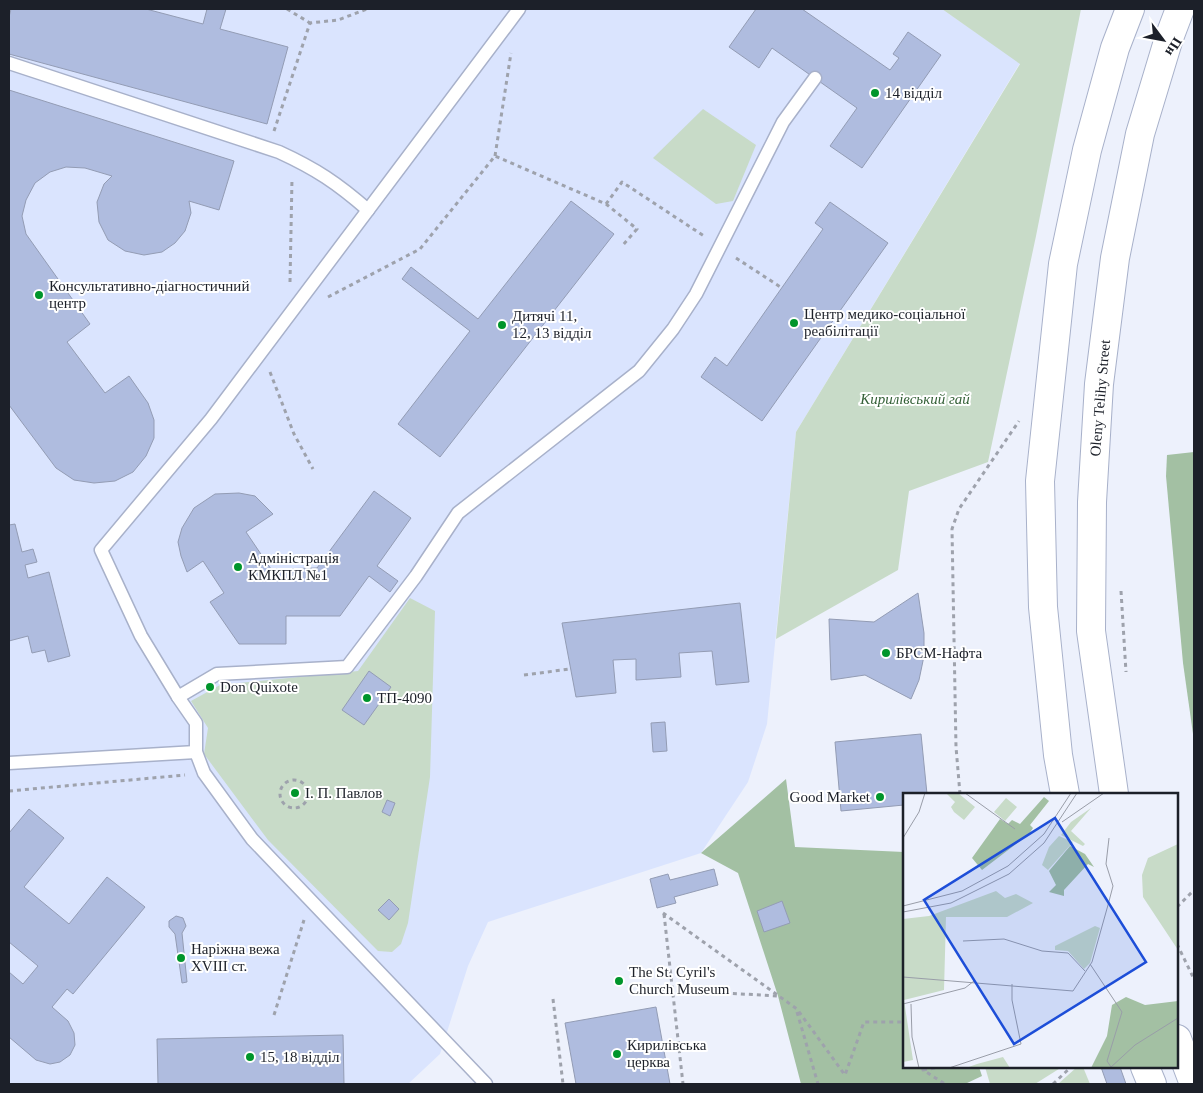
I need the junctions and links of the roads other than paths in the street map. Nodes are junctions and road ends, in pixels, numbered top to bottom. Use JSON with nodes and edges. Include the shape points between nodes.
{"nodes":[{"id":1,"x":519,"y":9,"type":"edge"},
{"id":2,"x":1130,"y":9,"type":"edge"},
{"id":3,"x":1180,"y":9,"type":"edge"},
{"id":4,"x":9,"y":63,"type":"edge"},
{"id":5,"x":815,"y":78,"type":"dead end"},
{"id":6,"x":368,"y":210,"type":"junction"},
{"id":7,"x":178,"y":697,"type":"junction"},
{"id":8,"x":196,"y":752,"type":"junction"},
{"id":9,"x":9,"y":762,"type":"edge"},
{"id":10,"x":1065,"y":793,"type":"edge"},
{"id":11,"x":1114,"y":793,"type":"edge"},
{"id":12,"x":1178,"y":1042,"type":"edge"},
{"id":13,"x":1145,"y":1068,"type":"edge"},
{"id":14,"x":486,"y":1084,"type":"edge"},
{"id":15,"x":1152,"y":1084,"type":"edge"},
{"id":16,"x":1194,"y":1084,"type":"edge"}],
"edges":[{"from":1,"to":6,"type":"lane"},
{"from":2,"to":10,"type":"main road","via":[[1115,48],[1087,150],[1063,264],[1040,481],[1043,607]]},
{"from":3,"to":11,"type":"main road","name":"Oleny Telihy Street","via":[[1140,134],[1115,258],[1099,384],[1092,502],[1091,630]]},
{"from":4,"to":6,"type":"lane","via":[[292,158],[338,184]]},
{"from":5,"to":7,"type":"lane","via":[[783,122],[720,247],[673,329],[639,371],[458,513],[348,667],[217,674]]},
{"from":6,"to":7,"type":"lane","via":[[211,419],[101,550],[141,636]]},
{"from":7,"to":8,"type":"lane","via":[[196,723]]},
{"from":8,"to":9,"type":"lane"},
{"from":8,"to":14,"type":"lane","via":[[204,773],[252,839]]},
{"from":12,"to":16,"type":"main road"},
{"from":13,"to":15,"type":"main road"}]}
